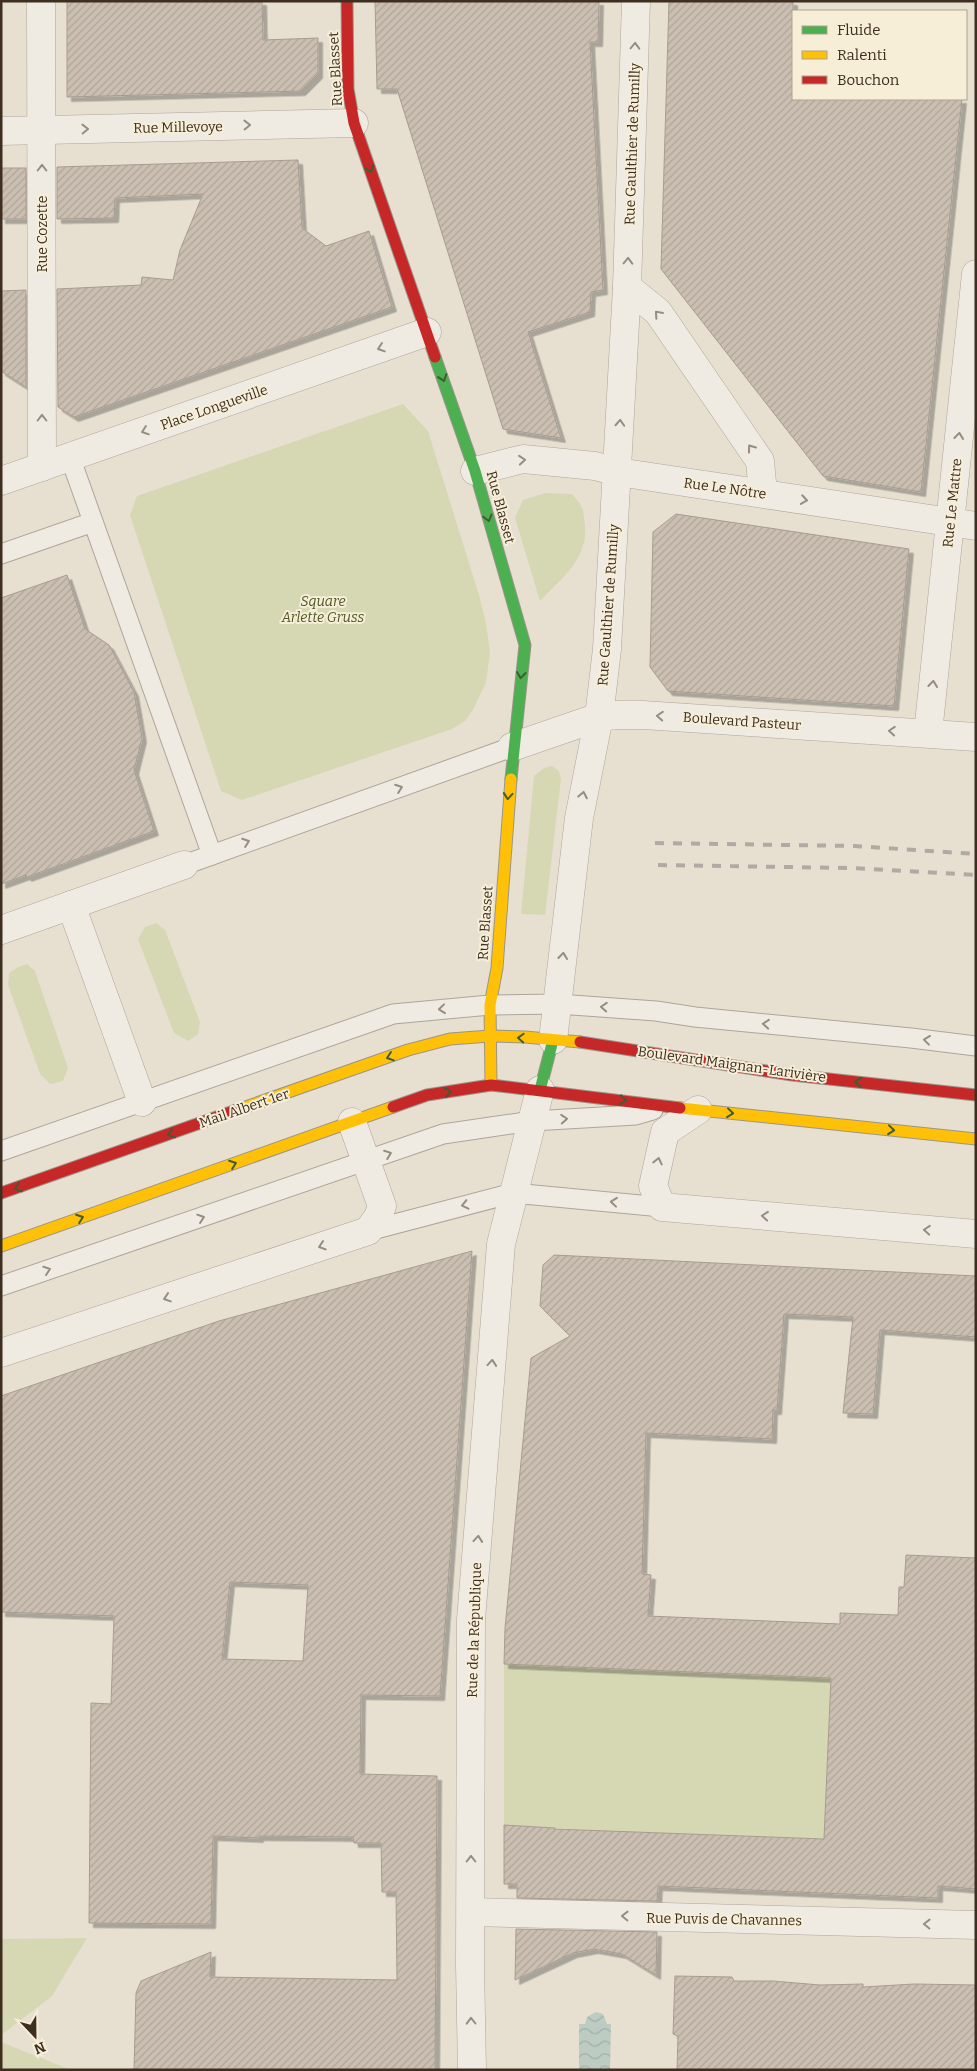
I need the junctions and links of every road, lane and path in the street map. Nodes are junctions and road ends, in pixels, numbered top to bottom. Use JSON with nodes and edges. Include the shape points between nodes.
{"nodes":[{"id":1,"x":41,"y":1,"type":"edge"},
{"id":2,"x":347,"y":1,"type":"edge"},
{"id":3,"x":636,"y":1,"type":"edge"},
{"id":4,"x":354,"y":123,"type":"junction"},
{"id":5,"x":41,"y":130,"type":"junction"},
{"id":6,"x":1,"y":131,"type":"edge"},
{"id":7,"x":976,"y":274,"type":"edge"},
{"id":8,"x":627,"y":287,"type":"junction"},
{"id":9,"x":427,"y":332,"type":"junction"},
{"id":10,"x":70,"y":457,"type":"junction"},
{"id":11,"x":42,"y":467,"type":"junction"},
{"id":12,"x":475,"y":470,"type":"junction"},
{"id":13,"x":618,"y":472,"type":"junction"},
{"id":14,"x":1,"y":481,"type":"edge"},
{"id":15,"x":763,"y":493,"type":"junction"},
{"id":16,"x":93,"y":522,"type":"junction"},
{"id":17,"x":963,"y":524,"type":"edge"},
{"id":18,"x":1,"y":554,"type":"edge"},
{"id":19,"x":599,"y":717,"type":"junction"},
{"id":20,"x":928,"y":733,"type":"junction"},
{"id":21,"x":976,"y":737,"type":"edge"},
{"id":22,"x":512,"y":747,"type":"junction"},
{"id":23,"x":212,"y":855,"type":"junction"},
{"id":24,"x":184,"y":865,"type":"joint"},
{"id":25,"x":71,"y":904,"type":"junction"},
{"id":26,"x":1,"y":930,"type":"edge"},
{"id":27,"x":490,"y":1004,"type":"junction"},
{"id":28,"x":558,"y":1004,"type":"junction"},
{"id":29,"x":489,"y":1036,"type":"junction"},
{"id":30,"x":553,"y":1040,"type":"junction"},
{"id":31,"x":976,"y":1046,"type":"edge"},
{"id":32,"x":491,"y":1085,"type":"junction"},
{"id":33,"x":540,"y":1090,"type":"junction"},
{"id":34,"x":976,"y":1095,"type":"edge"},
{"id":35,"x":142,"y":1102,"type":"junction"},
{"id":36,"x":664,"y":1106,"type":"junction"},
{"id":37,"x":698,"y":1110,"type":"junction"},
{"id":38,"x":532,"y":1121,"type":"junction"},
{"id":39,"x":352,"y":1122,"type":"junction"},
{"id":40,"x":976,"y":1139,"type":"edge"},
{"id":41,"x":1,"y":1151,"type":"edge"},
{"id":42,"x":366,"y":1162,"type":"junction"},
{"id":43,"x":1,"y":1193,"type":"edge"},
{"id":44,"x":513,"y":1193,"type":"junction"},
{"id":45,"x":662,"y":1207,"type":"junction"},
{"id":46,"x":368,"y":1231,"type":"junction"},
{"id":47,"x":976,"y":1234,"type":"edge"},
{"id":48,"x":1,"y":1246,"type":"edge"},
{"id":49,"x":1,"y":1286,"type":"edge"},
{"id":50,"x":1,"y":1353,"type":"edge"},
{"id":51,"x":471,"y":1912,"type":"junction"},
{"id":52,"x":976,"y":1925,"type":"edge"},
{"id":53,"x":472,"y":2070,"type":"edge"}],
"edges":[{"from":1,"to":5,"type":"street","name":"Rue Cozette"},
{"from":2,"to":4,"type":"main road","name":"Rue Blasset","via":[[348,89]]},
{"from":8,"to":3,"type":"street","name":"Rue Gaulthier de Rumilly","one_way":true},
{"from":5,"to":4,"type":"street","name":"Rue Millevoye","one_way":true},
{"from":4,"to":9,"type":"main road","name":"Rue Blasset","one_way":true},
{"from":5,"to":6,"type":"street","name":"Rue Millevoye"},
{"from":11,"to":5,"type":"street","name":"Rue Cozette","one_way":true},
{"from":17,"to":7,"type":"street","name":"Rue Le Mattre","one_way":true},
{"from":13,"to":8,"type":"street","name":"Rue Gaulthier de Rumilly","one_way":true},
{"from":15,"to":8,"type":"street","one_way":true,"via":[[760,461],[658,312]]},
{"from":9,"to":10,"type":"street","name":"Place Longueville","one_way":true},
{"from":9,"to":12,"type":"main road","name":"Rue Blasset","one_way":true},
{"from":10,"to":11,"type":"street","name":"Place Longueville"},
{"from":10,"to":16,"type":"lane"},
{"from":11,"to":14,"type":"street","name":"Place Longueville"},
{"from":12,"to":13,"type":"street","name":"Rue Le Nôtre","one_way":true,"via":[[523,459],[595,466]]},
{"from":12,"to":22,"type":"main road","name":"Rue Blasset","one_way":true,"via":[[525,645]]},
{"from":13,"to":15,"type":"street","name":"Rue Le Nôtre"},
{"from":13,"to":19,"type":"street","name":"Rue Gaulthier de Rumilly","via":[[608,649]]},
{"from":15,"to":17,"type":"street","name":"Rue Le Nôtre","one_way":true},
{"from":16,"to":18,"type":"lane"},
{"from":16,"to":23,"type":"lane"},
{"from":20,"to":17,"type":"street","name":"Rue Le Mattre","one_way":true},
{"from":20,"to":19,"type":"street","name":"Boulevard Pasteur","one_way":true,"via":[[644,715]]},
{"from":19,"to":22,"type":"street","name":"Boulevard Pasteur"},
{"from":28,"to":19,"type":"street","name":"Rue Gaulthier de Rumilly","one_way":true,"via":[[579,818]]},
{"from":20,"to":21,"type":"street","name":"Boulevard Pasteur"},
{"from":23,"to":22,"type":"lane","one_way":true},
{"from":22,"to":27,"type":"main road","name":"Rue Blasset","one_way":true,"via":[[497,968]]},
{"from":23,"to":24,"type":"lane"},
{"from":24,"to":25,"type":"street"},
{"from":25,"to":26,"type":"street"},
{"from":25,"to":35,"type":"street"},
{"from":27,"to":28,"type":"lane"},
{"from":27,"to":29,"type":"main road","name":"Rue Blasset"},
{"from":27,"to":35,"type":"lane","one_way":true,"via":[[393,1014]]},
{"from":28,"to":30,"type":"street","name":"Rue Gaulthier de Rumilly"},
{"from":31,"to":28,"type":"lane","one_way":true,"via":[[656,1011]]},
{"from":30,"to":29,"type":"main road","name":"Boulevard Maignan-Larivière","one_way":true},
{"from":29,"to":32,"type":"main road","name":"Rue Blasset"},
{"from":29,"to":43,"type":"main road","name":"Mail Albert 1er","one_way":true,"via":[[453,1038],[408,1050]]},
{"from":30,"to":33,"type":"main road"},
{"from":34,"to":30,"type":"main road","name":"Boulevard Maignan-Larivière","one_way":true,"via":[[792,1075]]},
{"from":32,"to":33,"type":"main road"},
{"from":39,"to":32,"type":"main road","one_way":true,"via":[[427,1095]]},
{"from":33,"to":36,"type":"main road","one_way":true},
{"from":33,"to":38,"type":"street","name":"Rue de la République"},
{"from":35,"to":41,"type":"lane"},
{"from":36,"to":37,"type":"main road"},
{"from":38,"to":36,"type":"lane","one_way":true,"via":[[636,1115]]},
{"from":37,"to":40,"type":"main road","one_way":true},
{"from":45,"to":37,"type":"street","one_way":true,"via":[[652,1186],[665,1132]]},
{"from":42,"to":38,"type":"lane","one_way":true,"via":[[443,1134]]},
{"from":38,"to":44,"type":"street","name":"Rue de la République"},
{"from":39,"to":42,"type":"street"},
{"from":48,"to":39,"type":"main road","one_way":true},
{"from":42,"to":46,"type":"street","via":[[382,1206]]},
{"from":49,"to":42,"type":"lane","one_way":true},
{"from":45,"to":44,"type":"lane","one_way":true},
{"from":44,"to":46,"type":"lane","one_way":true},
{"from":51,"to":44,"type":"street","name":"Rue de la République","one_way":true,"via":[[471,1620],[501,1244]]},
{"from":47,"to":45,"type":"street","one_way":true},
{"from":46,"to":50,"type":"street","one_way":true},
{"from":52,"to":51,"type":"street","name":"Rue Puvis de Chavannes","one_way":true},
{"from":53,"to":51,"type":"street","name":"Rue de la République","one_way":true}]}
